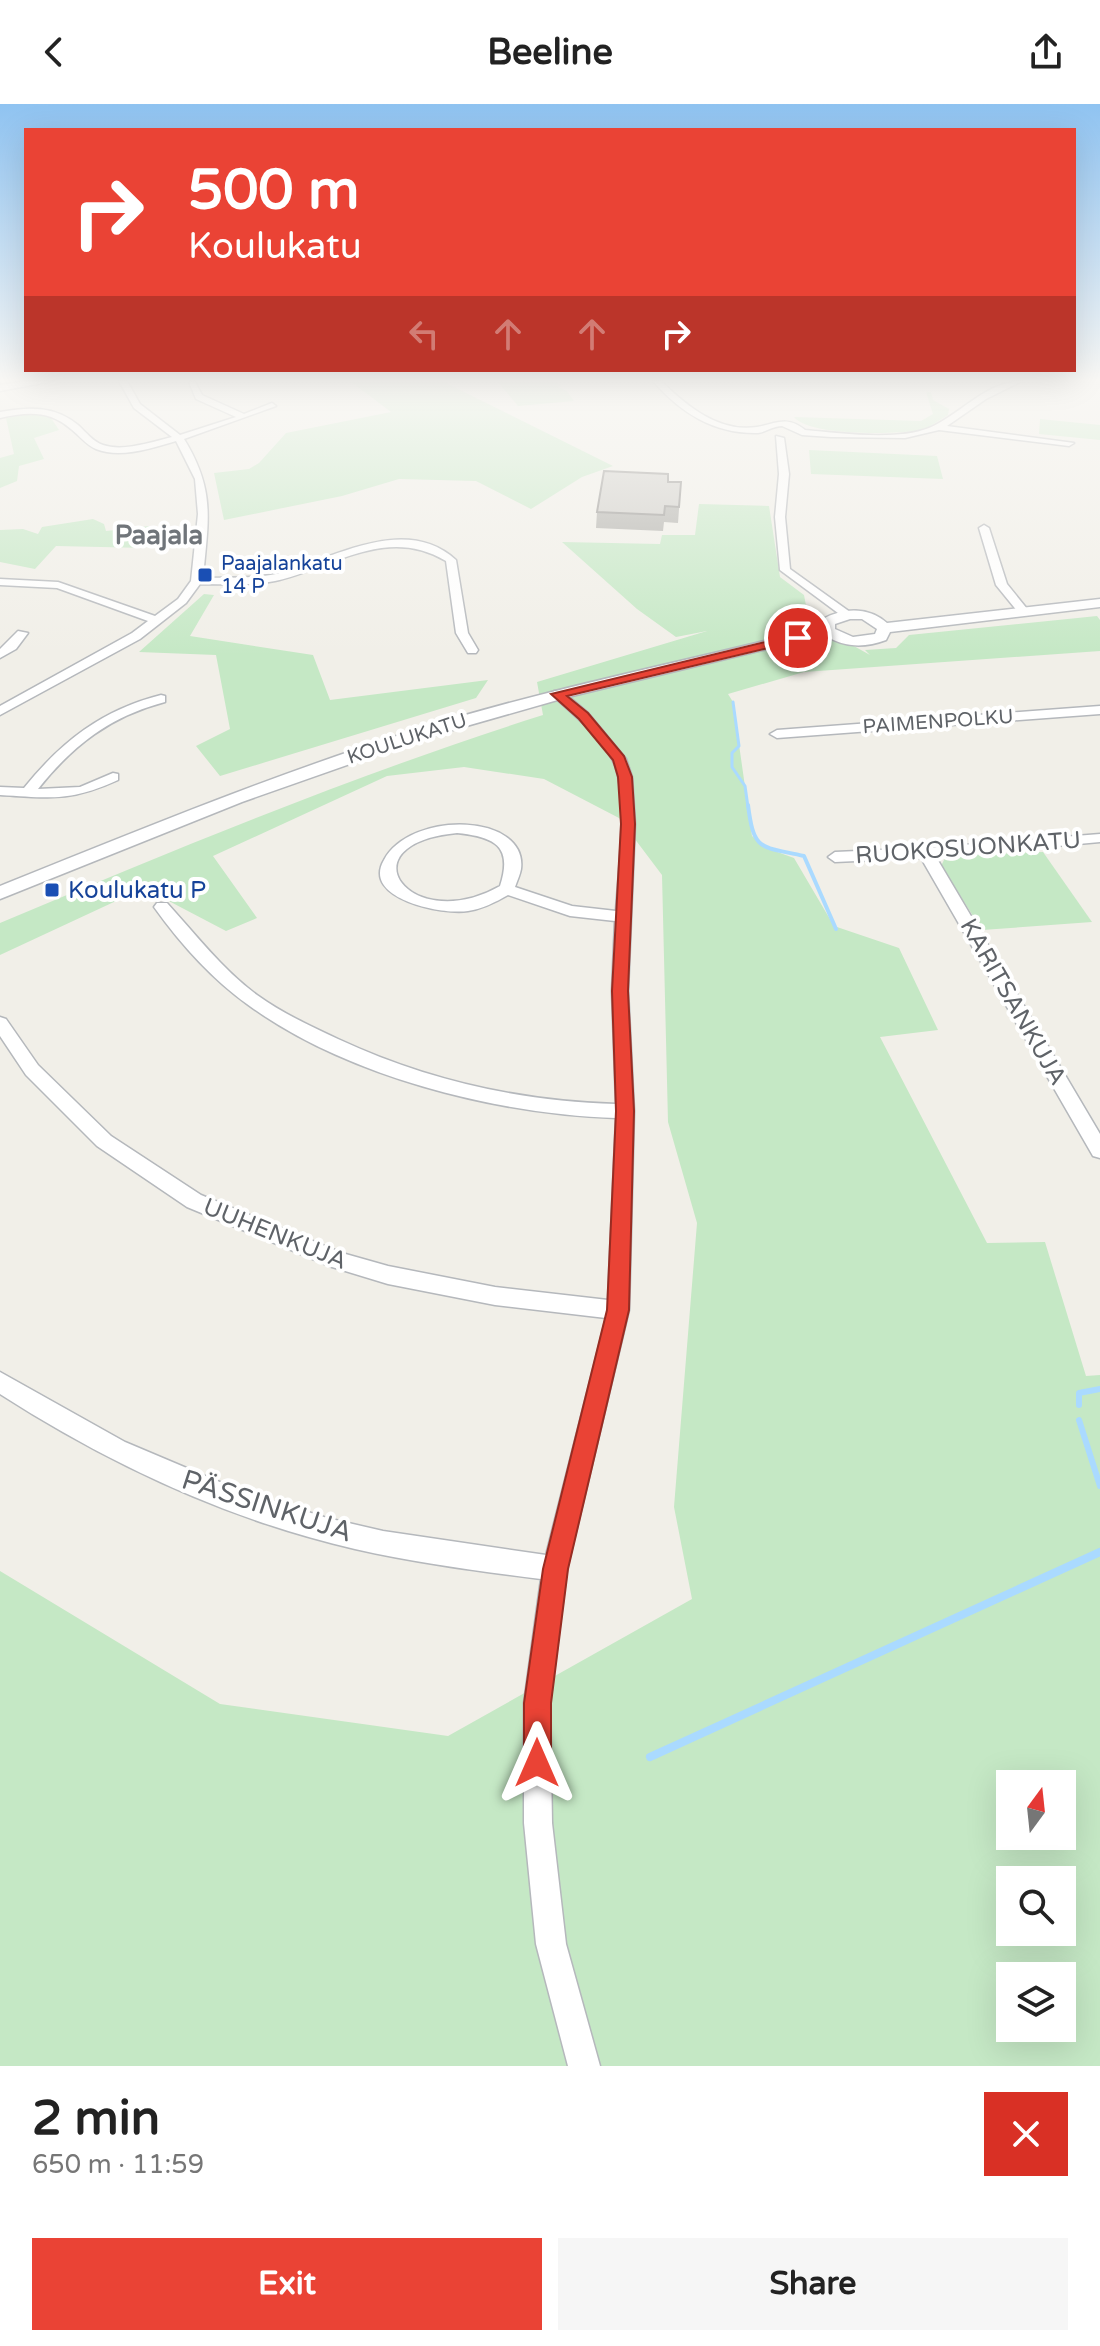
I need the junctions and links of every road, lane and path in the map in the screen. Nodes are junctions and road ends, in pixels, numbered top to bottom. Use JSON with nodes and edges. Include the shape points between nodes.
{"nodes":[{"id":1,"x":197,"y":473,"type":"edge"},
{"id":2,"x":784,"y":473,"type":"edge"},
{"id":3,"x":984,"y":528,"type":"dead end"},
{"id":4,"x":197,"y":581,"type":"junction"},
{"id":5,"x":0,"y":582,"type":"edge"},
{"id":6,"x":1100,"y":603,"type":"edge"},
{"id":7,"x":1022,"y":610,"type":"junction"},
{"id":8,"x":846,"y":614,"type":"junction"},
{"id":9,"x":158,"y":621,"type":"junction"},
{"id":10,"x":884,"y":628,"type":"junction"},
{"id":11,"x":828,"y":630,"type":"junction"},
{"id":12,"x":22,"y":633,"type":"dead end"},
{"id":13,"x":472,"y":650,"type":"dead end"},
{"id":14,"x":0,"y":654,"type":"edge"},
{"id":15,"x":558,"y":694,"type":"junction"},
{"id":16,"x":161,"y":699,"type":"dead end"},
{"id":17,"x":1100,"y":710,"type":"edge"},
{"id":18,"x":0,"y":711,"type":"edge"},
{"id":19,"x":777,"y":734,"type":"dead end"},
{"id":20,"x":113,"y":777,"type":"dead end"},
{"id":21,"x":0,"y":791,"type":"edge"},
{"id":22,"x":28,"y":792,"type":"junction"},
{"id":23,"x":1100,"y":838,"type":"edge"},
{"id":24,"x":926,"y":853,"type":"junction"},
{"id":25,"x":835,"y":857,"type":"dead end"},
{"id":26,"x":507,"y":889,"type":"junction"},
{"id":27,"x":0,"y":893,"type":"edge"},
{"id":28,"x":162,"y":907,"type":"dead end"},
{"id":29,"x":623,"y":917,"type":"junction"},
{"id":30,"x":0,"y":1023,"type":"edge"},
{"id":31,"x":625,"y":1111,"type":"junction"},
{"id":32,"x":1100,"y":1151,"type":"edge"},
{"id":33,"x":618,"y":1310,"type":"junction"},
{"id":34,"x":0,"y":1382,"type":"edge"},
{"id":35,"x":555,"y":1569,"type":"junction"},
{"id":36,"x":584,"y":2066,"type":"edge"}],
"edges":[{"from":1,"to":4,"type":"street","via":[[203,514]]},
{"from":2,"to":8,"type":"street","via":[[780,517],[785,570]]},
{"from":3,"to":7,"type":"street","via":[[1002,585]]},
{"from":4,"to":9,"type":"street"},
{"from":4,"to":13,"type":"street","via":[[274,578],[371,545],[431,546],[451,560],[462,633]]},
{"from":5,"to":9,"type":"street","via":[[58,585]]},
{"from":6,"to":7,"type":"street"},
{"from":7,"to":10,"type":"street"},
{"from":8,"to":10,"type":"street","via":[[870,617]]},
{"from":8,"to":11,"type":"street","via":[[828,622]]},
{"from":9,"to":18,"type":"street"},
{"from":10,"to":11,"type":"street","via":[[876,640],[858,642]]},
{"from":11,"to":15,"type":"street","name":"KOULUKATU"},
{"from":12,"to":14,"type":"street"},
{"from":15,"to":27,"type":"street","name":"KOULUKATU","via":[[394,742]]},
{"from":15,"to":29,"type":"street","via":[[583,716],[622,768],[628,824]]},
{"from":16,"to":22,"type":"street","via":[[118,711],[85,732]]},
{"from":17,"to":19,"type":"street","name":"PAIMENPOLKU"},
{"from":20,"to":22,"type":"street","via":[[83,791]]},
{"from":21,"to":22,"type":"street"},
{"from":23,"to":24,"type":"street","name":"RUOKOSUONKATU"},
{"from":24,"to":25,"type":"street","name":"RUOKOSUONKATU"},
{"from":24,"to":32,"type":"street","name":"KARITSANKUJA"},
{"from":26,"to":26,"type":"street","via":[[516,874],[516,860],[510,848],[480,831],[460,828],[419,835],[397,850],[388,869],[401,894],[442,908],[467,906]]},
{"from":26,"to":29,"type":"street","via":[[570,911]]},
{"from":28,"to":31,"type":"street","via":[[220,973],[253,1000],[363,1059],[504,1102]]},
{"from":29,"to":31,"type":"street"},
{"from":30,"to":33,"type":"street","name":"UUHENKUJA","via":[[32,1070],[104,1141],[194,1201],[339,1261],[388,1275],[495,1296]]},
{"from":31,"to":33,"type":"street"},
{"from":33,"to":35,"type":"street"},
{"from":34,"to":35,"type":"street","name":"PÄSSINKUJA","via":[[140,1463],[269,1512],[400,1545]]},
{"from":35,"to":36,"type":"street","via":[[537,1703],[538,1823],[551,1944]]}]}
